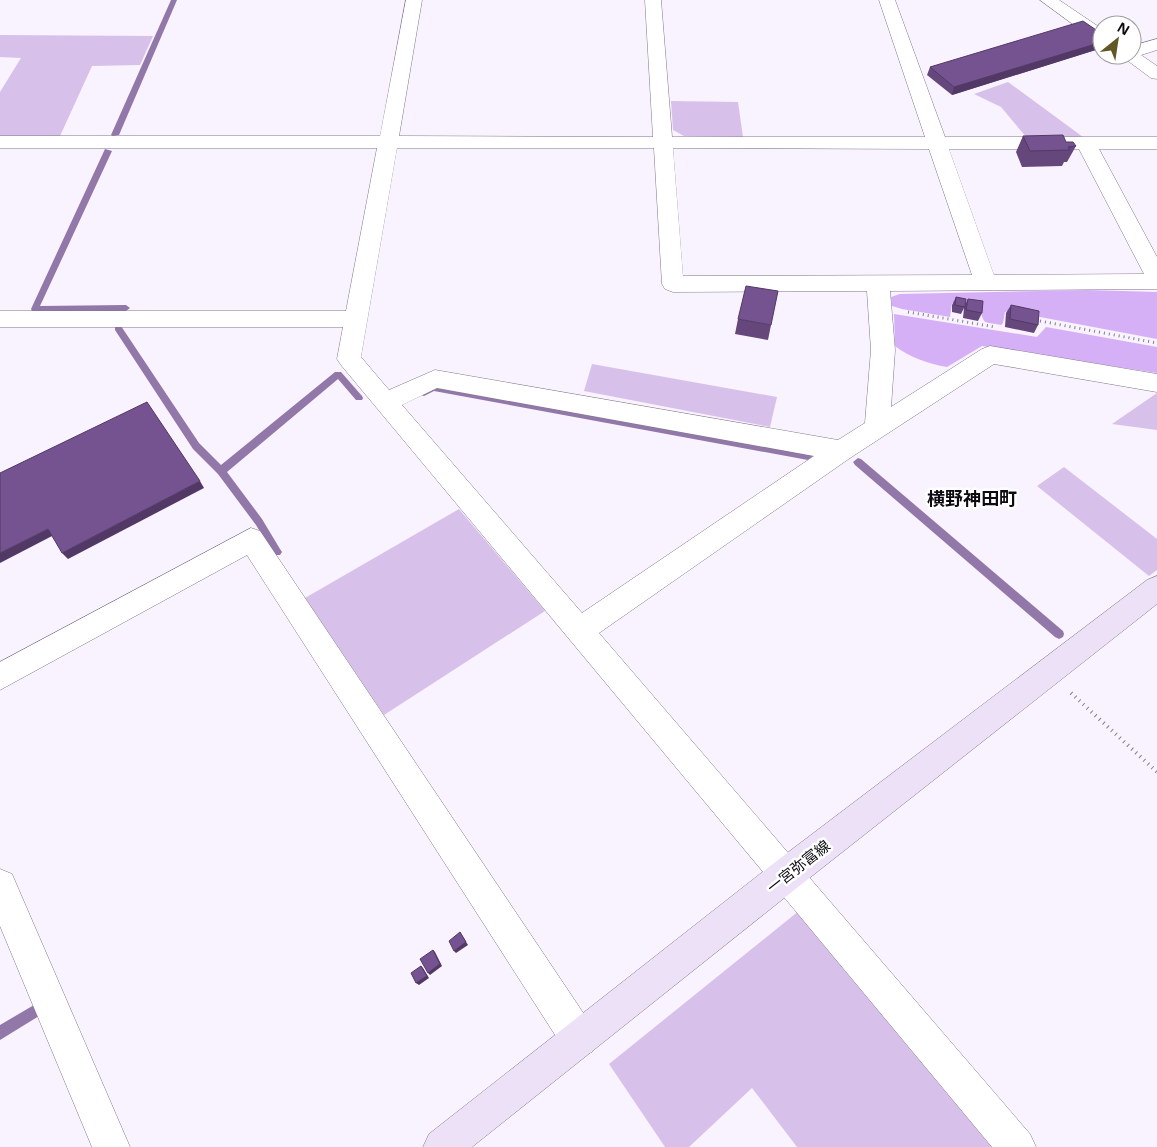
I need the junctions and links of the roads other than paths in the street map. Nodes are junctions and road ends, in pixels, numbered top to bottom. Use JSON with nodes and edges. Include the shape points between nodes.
{"nodes":[{"id":1,"x":414,"y":0,"type":"edge"},
{"id":2,"x":653,"y":0,"type":"edge"},
{"id":3,"x":887,"y":0,"type":"edge"},
{"id":4,"x":1048,"y":0,"type":"edge"},
{"id":5,"x":1092,"y":30,"type":"edge"},
{"id":6,"x":1157,"y":44,"type":"edge"},
{"id":7,"x":1142,"y":49,"type":"edge"},
{"id":8,"x":1142,"y":64,"type":"edge"},
{"id":9,"x":1157,"y":74,"type":"edge"},
{"id":10,"x":0,"y":142,"type":"edge"},
{"id":11,"x":388,"y":142,"type":"junction"},
{"id":12,"x":663,"y":142,"type":"junction"},
{"id":13,"x":937,"y":142,"type":"junction"},
{"id":14,"x":1086,"y":142,"type":"junction"},
{"id":15,"x":1157,"y":143,"type":"edge"},
{"id":16,"x":1157,"y":279,"type":"edge"},
{"id":17,"x":878,"y":282,"type":"junction"},
{"id":18,"x":986,"y":282,"type":"junction"},
{"id":19,"x":0,"y":318,"type":"edge"},
{"id":20,"x":356,"y":319,"type":"junction"},
{"id":21,"x":1157,"y":383,"type":"edge"},
{"id":22,"x":385,"y":402,"type":"junction"},
{"id":23,"x":877,"y":428,"type":"junction"},
{"id":24,"x":841,"y":451,"type":"junction"},
{"id":25,"x":1157,"y":588,"type":"edge"},
{"id":26,"x":579,"y":631,"type":"junction"},
{"id":27,"x":0,"y":677,"type":"edge"},
{"id":28,"x":786,"y":875,"type":"junction"},
{"id":29,"x":0,"y":886,"type":"edge"},
{"id":30,"x":579,"y":1039,"type":"junction"},
{"id":31,"x":111,"y":1147,"type":"edge"},
{"id":32,"x":442,"y":1147,"type":"edge"},
{"id":33,"x":1017,"y":1147,"type":"edge"}],
"edges":[{"from":1,"to":11,"type":"street"},
{"from":2,"to":12,"type":"street"},
{"from":3,"to":13,"type":"street"},
{"from":4,"to":5,"type":"street"},
{"from":6,"to":7,"type":"street"},
{"from":8,"to":9,"type":"street"},
{"from":10,"to":11,"type":"street"},
{"from":11,"to":12,"type":"street"},
{"from":11,"to":20,"type":"street"},
{"from":12,"to":13,"type":"street"},
{"from":12,"to":17,"type":"street","via":[[673,284]]},
{"from":13,"to":14,"type":"street"},
{"from":13,"to":18,"type":"street"},
{"from":14,"to":15,"type":"street"},
{"from":14,"to":16,"type":"street"},
{"from":16,"to":18,"type":"street"},
{"from":17,"to":18,"type":"street"},
{"from":17,"to":23,"type":"street","via":[[883,350]]},
{"from":19,"to":20,"type":"street"},
{"from":20,"to":22,"type":"street","via":[[349,359]]},
{"from":21,"to":23,"type":"street","via":[[990,355]]},
{"from":22,"to":24,"type":"street","via":[[434,379]]},
{"from":22,"to":26,"type":"street"},
{"from":23,"to":24,"type":"street"},
{"from":24,"to":26,"type":"street"},
{"from":25,"to":28,"type":"main road","name":"一宮弥富線"},
{"from":26,"to":28,"type":"street"},
{"from":27,"to":30,"type":"street","via":[[251,539]]},
{"from":28,"to":30,"type":"main road","name":"一宮弥富線"},
{"from":28,"to":33,"type":"street"},
{"from":29,"to":31,"type":"street"},
{"from":30,"to":32,"type":"main road","name":"一宮弥富線"}]}
